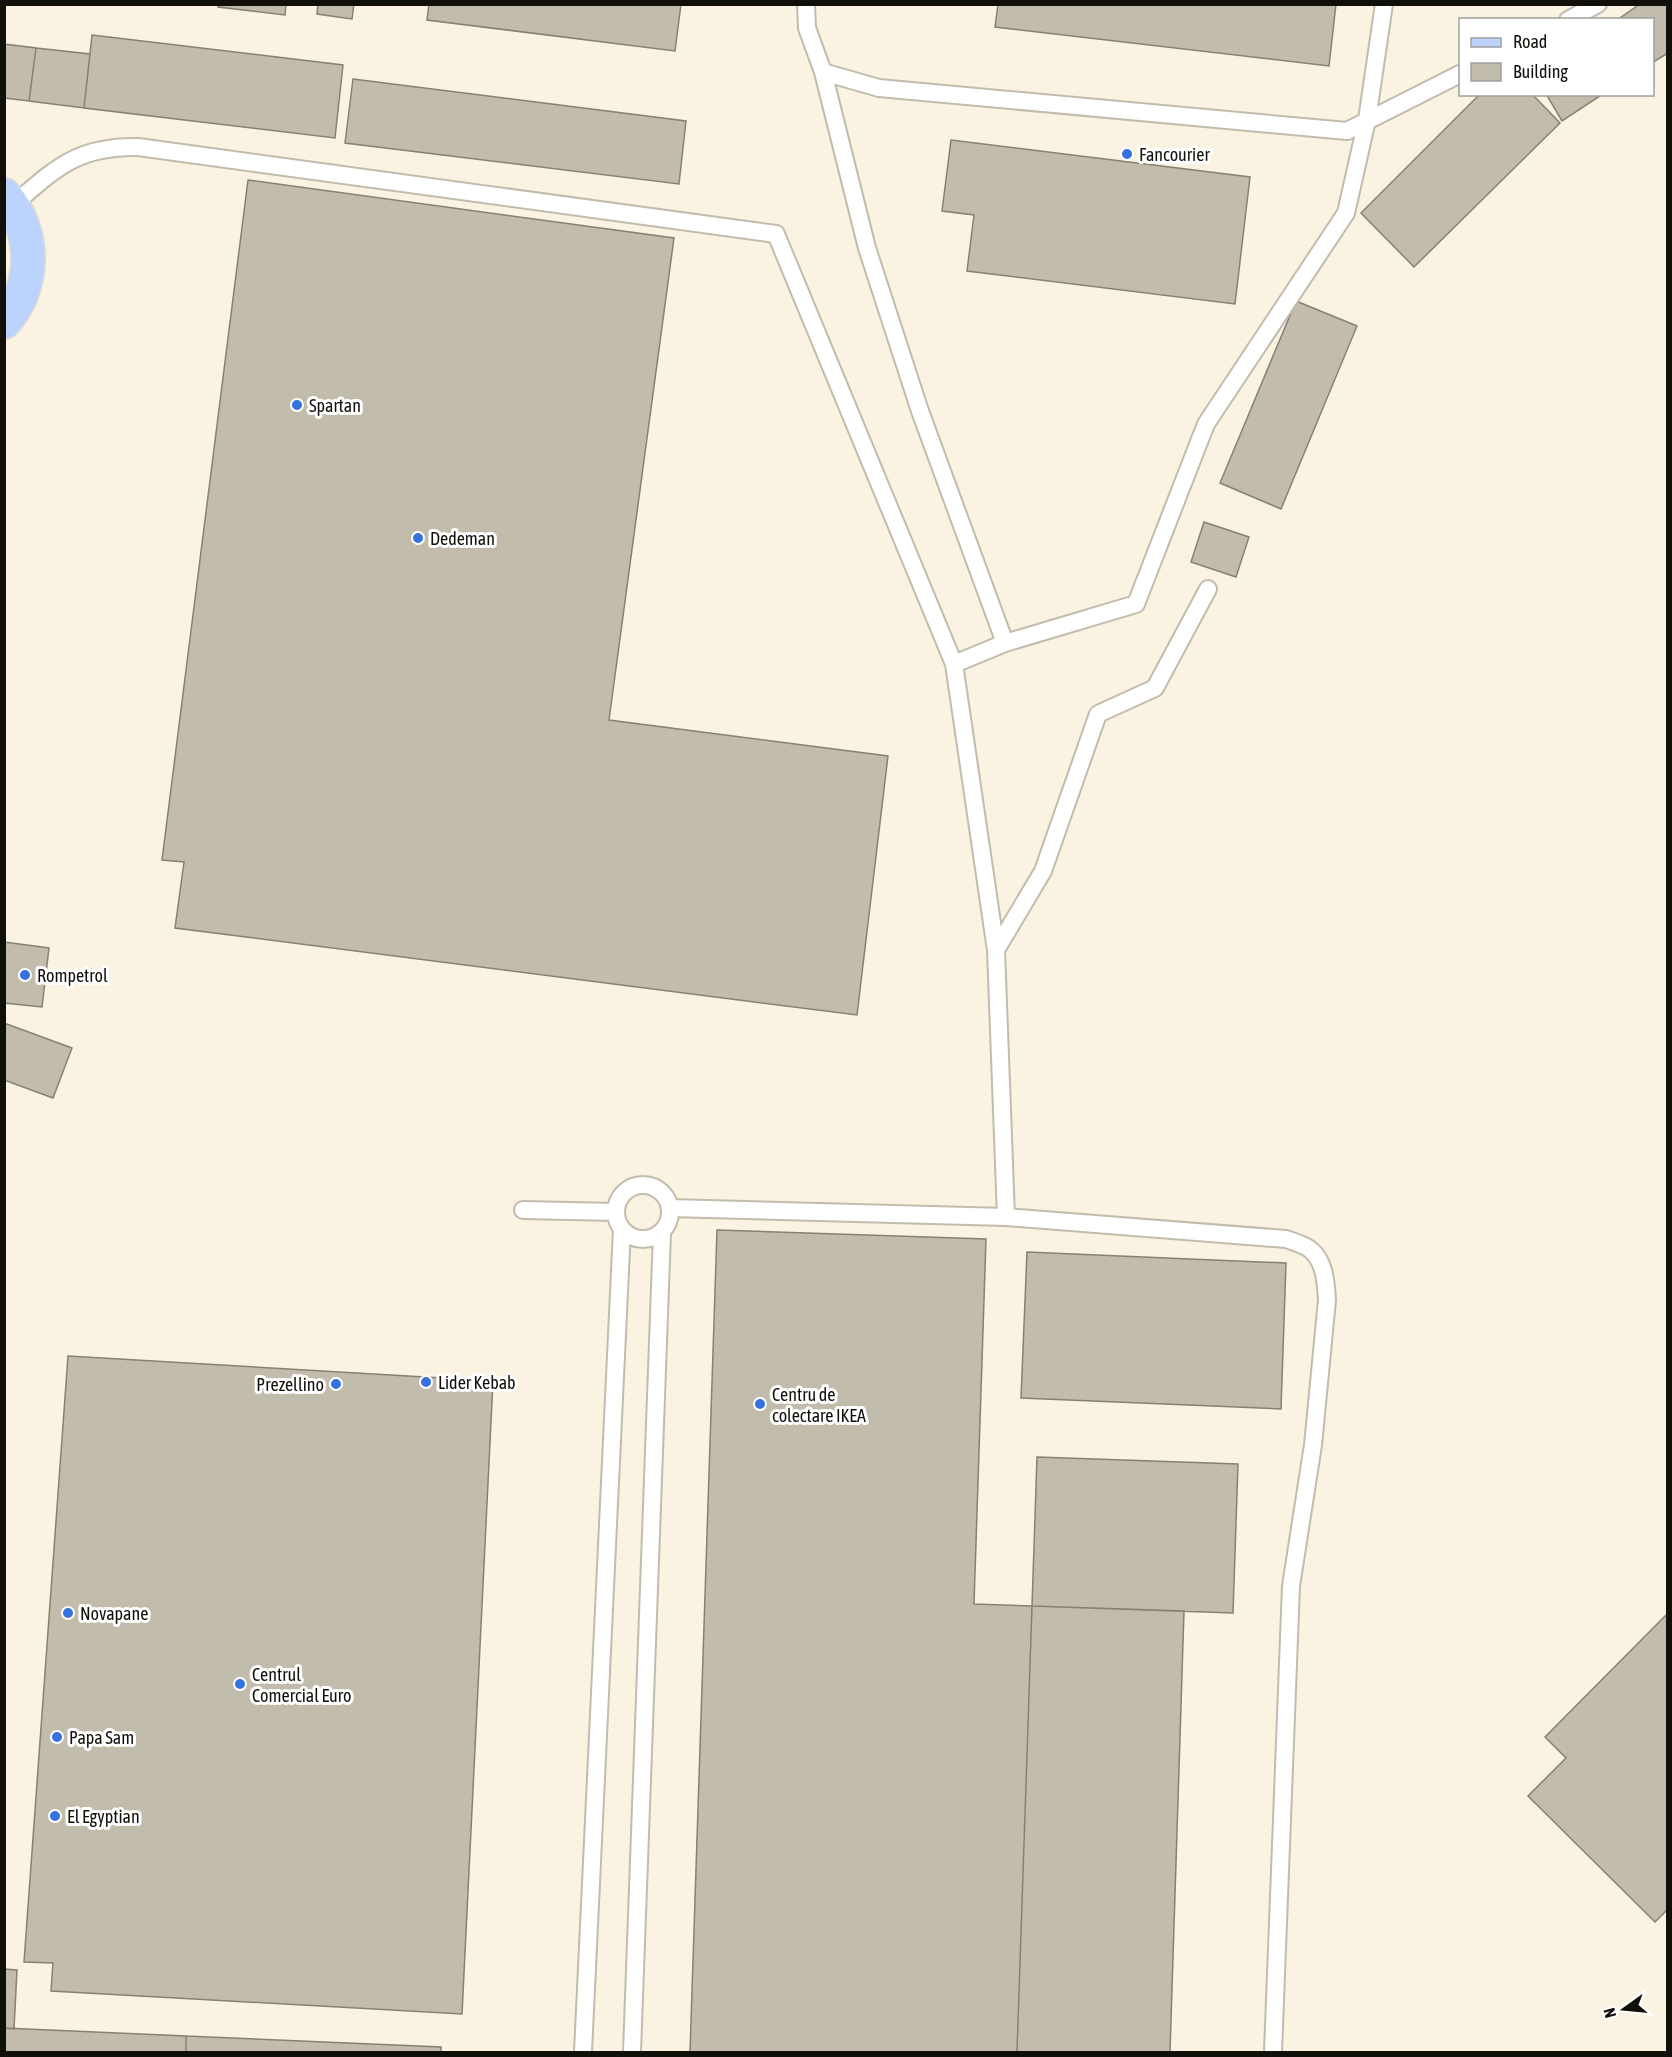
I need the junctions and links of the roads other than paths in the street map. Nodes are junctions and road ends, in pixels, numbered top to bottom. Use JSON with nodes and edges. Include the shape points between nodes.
{"nodes":[{"id":1,"x":806,"y":4,"type":"edge"},
{"id":2,"x":1384,"y":4,"type":"edge"},
{"id":3,"x":1598,"y":4,"type":"edge"},
{"id":4,"x":1572,"y":18,"type":"edge"},
{"id":5,"x":823,"y":72,"type":"junction"},
{"id":6,"x":1459,"y":75,"type":"edge"},
{"id":7,"x":1367,"y":120,"type":"junction"},
{"id":8,"x":8,"y":200,"type":"edge"},
{"id":9,"x":4,"y":322,"type":"edge"},
{"id":10,"x":1208,"y":589,"type":"dead end"},
{"id":11,"x":1005,"y":643,"type":"junction"},
{"id":12,"x":954,"y":664,"type":"junction"},
{"id":13,"x":996,"y":950,"type":"junction"},
{"id":14,"x":670,"y":1208,"type":"junction"},
{"id":15,"x":524,"y":1210,"type":"dead end"},
{"id":16,"x":616,"y":1212,"type":"junction"},
{"id":17,"x":1006,"y":1217,"type":"junction"},
{"id":18,"x":622,"y":1229,"type":"junction"},
{"id":19,"x":662,"y":1233,"type":"junction"},
{"id":20,"x":583,"y":2052,"type":"edge"},
{"id":21,"x":632,"y":2052,"type":"edge"},
{"id":22,"x":1273,"y":2052,"type":"edge"}],
"edges":[{"from":1,"to":5,"type":"lane","via":[[807,28]]},
{"from":2,"to":7,"type":"lane"},
{"from":3,"to":4,"type":"lane"},
{"from":5,"to":7,"type":"lane","via":[[879,88],[1347,131]]},
{"from":5,"to":11,"type":"lane","via":[[867,248],[920,411]]},
{"from":6,"to":7,"type":"lane"},
{"from":7,"to":11,"type":"lane","via":[[1346,213],[1206,424],[1136,604]]},
{"from":8,"to":9,"type":"main road","via":[[25,231],[28,264],[22,294]]},
{"from":8,"to":12,"type":"lane","via":[[73,158],[114,148],[138,147],[776,234]]},
{"from":10,"to":13,"type":"lane","via":[[1155,688],[1098,714],[1043,871]]},
{"from":11,"to":12,"type":"lane"},
{"from":12,"to":13,"type":"lane"},
{"from":13,"to":17,"type":"lane"},
{"from":14,"to":16,"type":"lane","via":[[662,1192],[645,1185],[628,1189]]},
{"from":14,"to":17,"type":"lane"},
{"from":14,"to":19,"type":"lane","via":[[668,1225]]},
{"from":15,"to":16,"type":"lane"},
{"from":16,"to":18,"type":"lane"},
{"from":17,"to":22,"type":"lane","via":[[1286,1239],[1312,1250],[1321,1264],[1327,1300],[1313,1445],[1291,1586]]},
{"from":18,"to":19,"type":"lane","via":[[645,1240]]},
{"from":18,"to":20,"type":"lane"},
{"from":19,"to":21,"type":"lane"}]}
